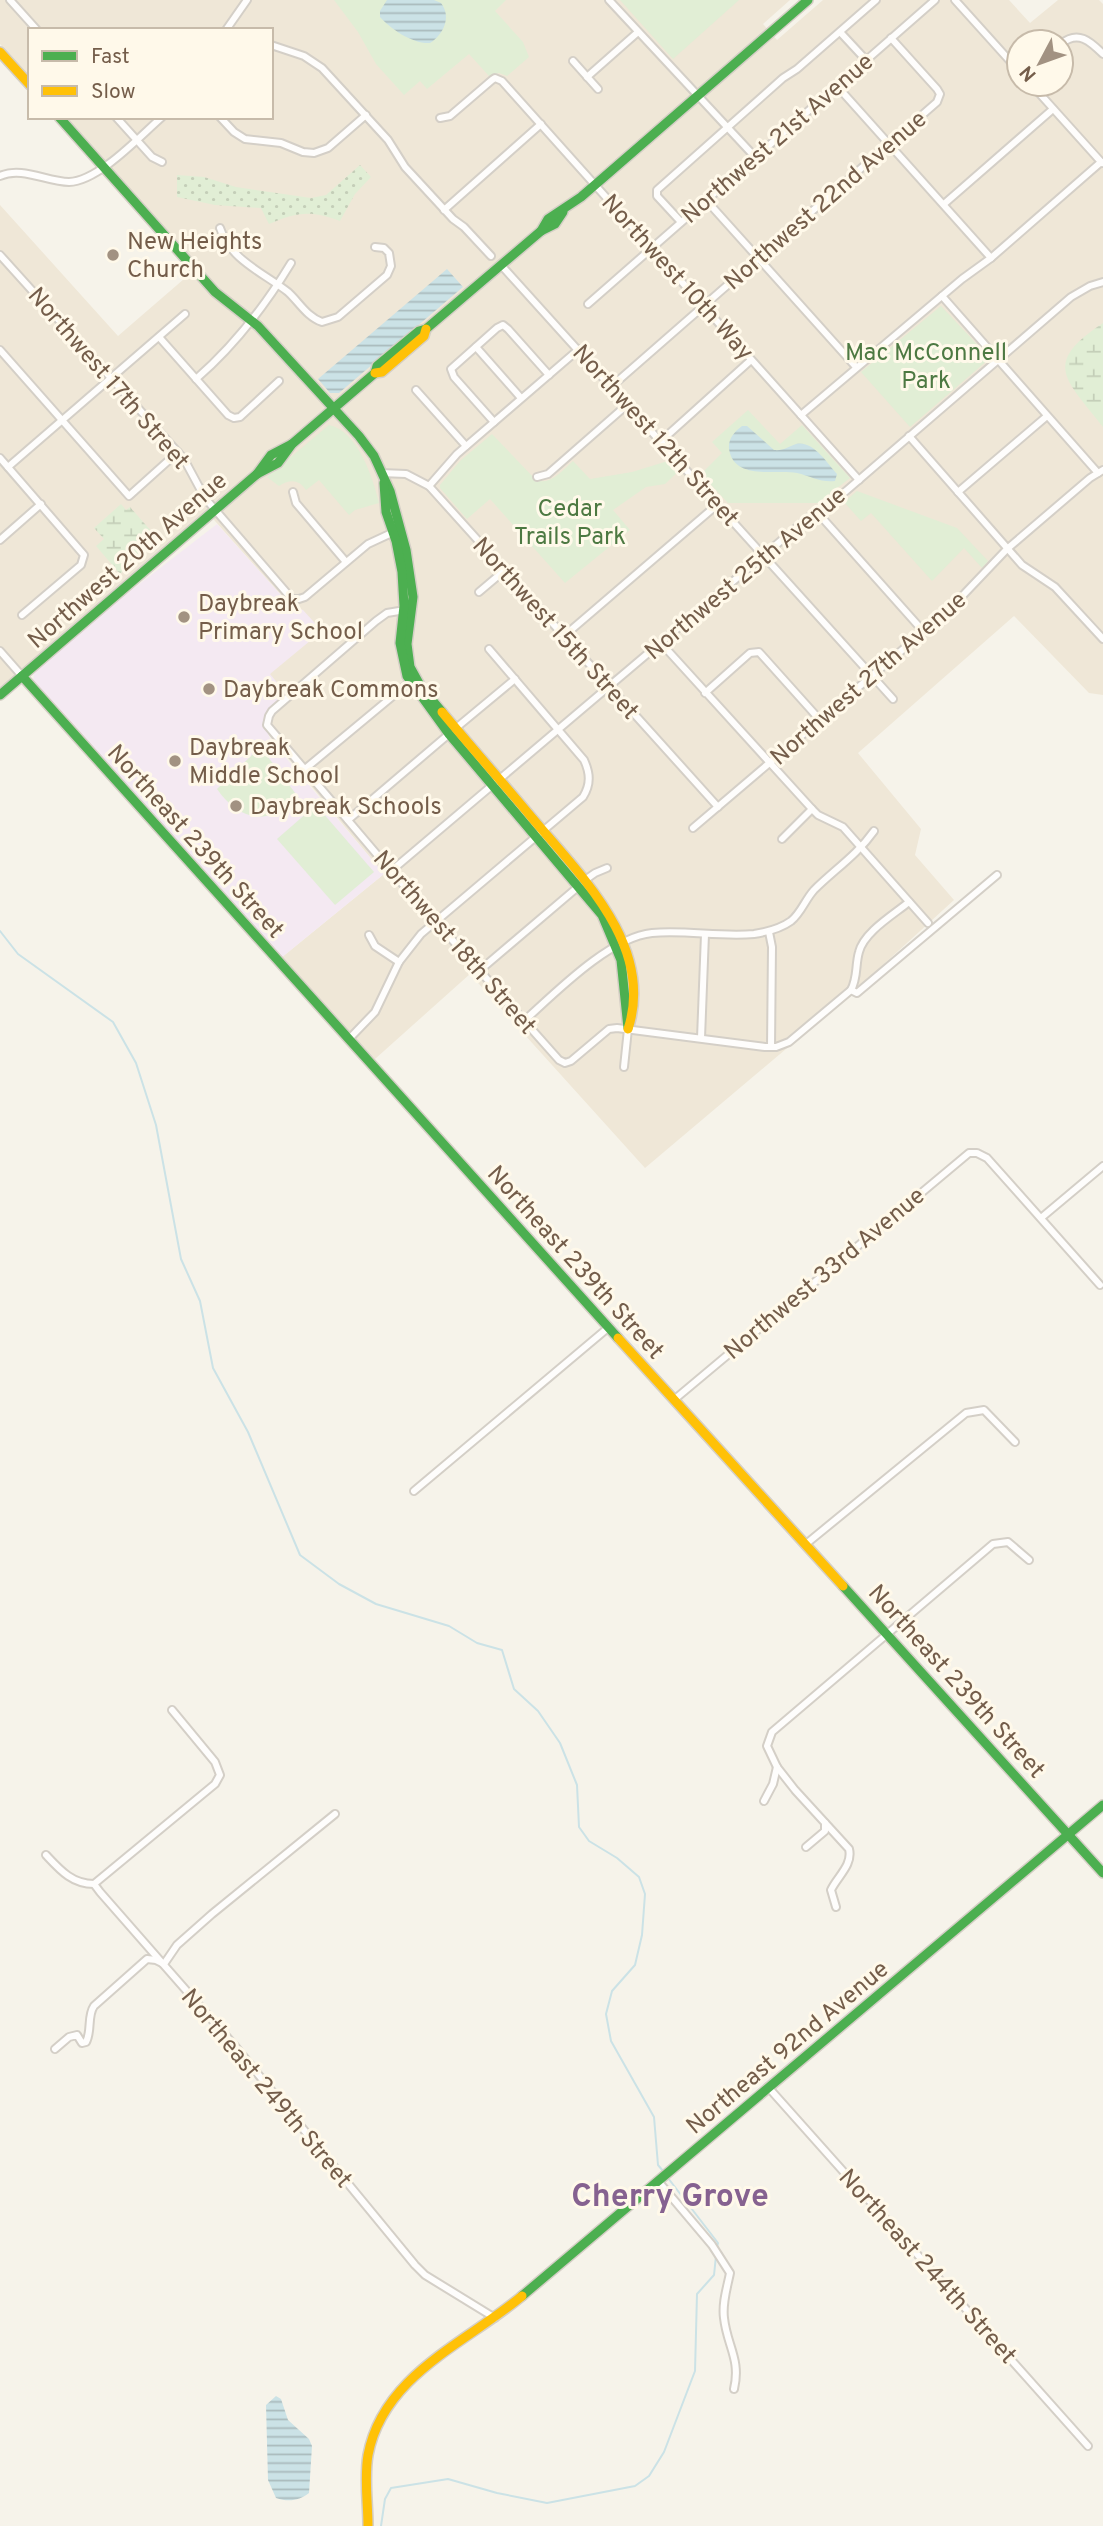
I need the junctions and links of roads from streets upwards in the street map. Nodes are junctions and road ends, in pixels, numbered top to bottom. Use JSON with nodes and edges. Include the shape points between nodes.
{"nodes":[{"id":1,"x":10,"y":0,"type":"edge"},
{"id":2,"x":247,"y":0,"type":"edge"},
{"id":3,"x":609,"y":0,"type":"edge"},
{"id":4,"x":808,"y":0,"type":"edge"},
{"id":5,"x":876,"y":0,"type":"edge"},
{"id":6,"x":935,"y":0,"type":"edge"},
{"id":7,"x":955,"y":0,"type":"edge"},
{"id":8,"x":229,"y":27,"type":"edge"},
{"id":9,"x":35,"y":28,"type":"edge"},
{"id":10,"x":638,"y":32,"type":"junction"},
{"id":11,"x":840,"y":32,"type":"junction"},
{"id":12,"x":1075,"y":37,"type":"edge"},
{"id":13,"x":891,"y":38,"type":"junction"},
{"id":14,"x":273,"y":46,"type":"edge"},
{"id":15,"x":0,"y":52,"type":"edge"},
{"id":16,"x":1103,"y":54,"type":"edge"},
{"id":17,"x":1005,"y":55,"type":"edge"},
{"id":18,"x":866,"y":60,"type":"junction"},
{"id":19,"x":573,"y":61,"type":"dead end"},
{"id":20,"x":587,"y":77,"type":"junction"},
{"id":21,"x":28,"y":83,"type":"edge"},
{"id":22,"x":836,"y":86,"type":"junction"},
{"id":23,"x":598,"y":89,"type":"dead end"},
{"id":24,"x":697,"y":96,"type":"junction"},
{"id":25,"x":1043,"y":98,"type":"edge"},
{"id":26,"x":1053,"y":109,"type":"junction"},
{"id":27,"x":366,"y":115,"type":"junction"},
{"id":28,"x":440,"y":118,"type":"dead end"},
{"id":29,"x":61,"y":119,"type":"edge"},
{"id":30,"x":118,"y":119,"type":"edge"},
{"id":31,"x":160,"y":119,"type":"edge"},
{"id":32,"x":222,"y":119,"type":"edge"},
{"id":33,"x":541,"y":124,"type":"junction"},
{"id":34,"x":728,"y":127,"type":"junction"},
{"id":35,"x":136,"y":140,"type":"junction"},
{"id":36,"x":889,"y":144,"type":"junction"},
{"id":37,"x":755,"y":157,"type":"junction"},
{"id":38,"x":162,"y":162,"type":"dead end"},
{"id":39,"x":1102,"y":163,"type":"edge"},
{"id":40,"x":104,"y":167,"type":"junction"},
{"id":41,"x":0,"y":176,"type":"edge"},
{"id":42,"x":595,"y":185,"type":"junction"},
{"id":43,"x":706,"y":200,"type":"junction"},
{"id":44,"x":944,"y":204,"type":"junction"},
{"id":45,"x":444,"y":210,"type":"junction"},
{"id":46,"x":681,"y":222,"type":"junction"},
{"id":47,"x":220,"y":228,"type":"dead end"},
{"id":48,"x":376,"y":247,"type":"dead end"},
{"id":49,"x":651,"y":248,"type":"junction"},
{"id":50,"x":0,"y":255,"type":"edge"},
{"id":51,"x":491,"y":256,"type":"dead end"},
{"id":52,"x":758,"y":258,"type":"junction"},
{"id":53,"x":991,"y":258,"type":"junction"},
{"id":54,"x":291,"y":263,"type":"dead end"},
{"id":55,"x":501,"y":265,"type":"junction"},
{"id":56,"x":1103,"y":282,"type":"edge"},
{"id":57,"x":278,"y":285,"type":"junction"},
{"id":58,"x":942,"y":296,"type":"junction"},
{"id":59,"x":588,"y":304,"type":"dead end"},
{"id":60,"x":704,"y":306,"type":"junction"},
{"id":61,"x":184,"y":314,"type":"dead end"},
{"id":62,"x":251,"y":320,"type":"junction"},
{"id":63,"x":159,"y":337,"type":"junction"},
{"id":64,"x":476,"y":347,"type":"junction"},
{"id":65,"x":579,"y":349,"type":"junction"},
{"id":66,"x":0,"y":350,"type":"edge"},
{"id":67,"x":751,"y":359,"type":"junction"},
{"id":68,"x":998,"y":360,"type":"junction"},
{"id":69,"x":856,"y":367,"type":"junction"},
{"id":70,"x":549,"y":375,"type":"junction"},
{"id":71,"x":111,"y":379,"type":"junction"},
{"id":72,"x":196,"y":379,"type":"junction"},
{"id":73,"x":279,"y":381,"type":"dead end"},
{"id":74,"x":612,"y":386,"type":"junction"},
{"id":75,"x":415,"y":390,"type":"dead end"},
{"id":76,"x":522,"y":398,"type":"junction"},
{"id":77,"x":628,"y":404,"type":"junction"},
{"id":78,"x":333,"y":408,"type":"junction"},
{"id":79,"x":801,"y":415,"type":"junction"},
{"id":80,"x":1047,"y":416,"type":"junction"},
{"id":81,"x":62,"y":421,"type":"junction"},
{"id":82,"x":494,"y":422,"type":"junction"},
{"id":83,"x":909,"y":436,"type":"junction"},
{"id":84,"x":661,"y":440,"type":"junction"},
{"id":85,"x":466,"y":446,"type":"junction"},
{"id":86,"x":178,"y":452,"type":"junction"},
{"id":87,"x":0,"y":458,"type":"edge"},
{"id":88,"x":8,"y":467,"type":"junction"},
{"id":89,"x":1101,"y":472,"type":"edge"},
{"id":90,"x":382,"y":477,"type":"junction"},
{"id":91,"x":537,"y":477,"type":"dead end"},
{"id":92,"x":859,"y":480,"type":"junction"},
{"id":93,"x":429,"y":486,"type":"junction"},
{"id":94,"x":293,"y":492,"type":"dead end"},
{"id":95,"x":958,"y":492,"type":"junction"},
{"id":96,"x":41,"y":504,"type":"junction"},
{"id":97,"x":718,"y":504,"type":"junction"},
{"id":98,"x":215,"y":510,"type":"junction"},
{"id":99,"x":817,"y":512,"type":"junction"},
{"id":100,"x":396,"y":531,"type":"junction"},
{"id":101,"x":0,"y":540,"type":"edge"},
{"id":102,"x":1007,"y":549,"type":"junction"},
{"id":103,"x":764,"y":556,"type":"junction"},
{"id":104,"x":346,"y":562,"type":"junction"},
{"id":105,"x":505,"y":570,"type":"junction"},
{"id":106,"x":480,"y":592,"type":"dead end"},
{"id":107,"x":407,"y":610,"type":"junction"},
{"id":108,"x":22,"y":615,"type":"dead end"},
{"id":109,"x":923,"y":631,"type":"junction"},
{"id":110,"x":564,"y":636,"type":"junction"},
{"id":111,"x":1103,"y":639,"type":"edge"},
{"id":112,"x":661,"y":643,"type":"junction"},
{"id":113,"x":489,"y":649,"type":"dead end"},
{"id":114,"x":0,"y":651,"type":"edge"},
{"id":115,"x":22,"y":676,"type":"junction"},
{"id":116,"x":872,"y":676,"type":"junction"},
{"id":117,"x":515,"y":679,"type":"junction"},
{"id":118,"x":412,"y":680,"type":"junction"},
{"id":119,"x":610,"y":686,"type":"junction"},
{"id":120,"x":705,"y":693,"type":"junction"},
{"id":121,"x":0,"y":695,"type":"edge"},
{"id":122,"x":893,"y":699,"type":"dead end"},
{"id":123,"x":820,"y":720,"type":"junction"},
{"id":124,"x":558,"y":730,"type":"junction"},
{"id":125,"x":453,"y":731,"type":"junction"},
{"id":126,"x":769,"y":764,"type":"junction"},
{"id":127,"x":305,"y":769,"type":"junction"},
{"id":128,"x":496,"y":782,"type":"junction"},
{"id":129,"x":718,"y":807,"type":"junction"},
{"id":130,"x":812,"y":809,"type":"junction"},
{"id":131,"x":348,"y":820,"type":"junction"},
{"id":132,"x":693,"y":828,"type":"dead end"},
{"id":133,"x":874,"y":831,"type":"dead end"},
{"id":134,"x":540,"y":834,"type":"junction"},
{"id":135,"x":782,"y":839,"type":"dead end"},
{"id":136,"x":861,"y":849,"type":"junction"},
{"id":137,"x":607,"y":868,"type":"dead end"},
{"id":138,"x":391,"y":871,"type":"junction"},
{"id":139,"x":997,"y":875,"type":"dead end"},
{"id":140,"x":582,"y":883,"type":"junction"},
{"id":141,"x":909,"y":902,"type":"junction"},
{"id":142,"x":435,"y":921,"type":"junction"},
{"id":143,"x":928,"y":923,"type":"dead end"},
{"id":144,"x":769,"y":932,"type":"junction"},
{"id":145,"x":705,"y":934,"type":"junction"},
{"id":146,"x":369,"y":935,"type":"dead end"},
{"id":147,"x":620,"y":943,"type":"junction"},
{"id":148,"x":399,"y":962,"type":"junction"},
{"id":149,"x":479,"y":971,"type":"junction"},
{"id":150,"x":851,"y":990,"type":"junction"},
{"id":151,"x":524,"y":1021,"type":"junction"},
{"id":152,"x":628,"y":1029,"type":"junction"},
{"id":153,"x":701,"y":1038,"type":"junction"},
{"id":154,"x":349,"y":1039,"type":"junction"},
{"id":155,"x":771,"y":1047,"type":"junction"},
{"id":156,"x":624,"y":1067,"type":"dead end"},
{"id":157,"x":1103,"y":1166,"type":"edge"},
{"id":158,"x":1041,"y":1218,"type":"junction"},
{"id":159,"x":1100,"y":1284,"type":"dead end"},
{"id":160,"x":609,"y":1326,"type":"junction"},
{"id":161,"x":675,"y":1399,"type":"junction"},
{"id":162,"x":1015,"y":1442,"type":"dead end"},
{"id":163,"x":414,"y":1491,"type":"dead end"},
{"id":164,"x":806,"y":1544,"type":"junction"},
{"id":165,"x":1029,"y":1559,"type":"dead end"},
{"id":166,"x":888,"y":1634,"type":"junction"},
{"id":167,"x":172,"y":1710,"type":"dead end"},
{"id":168,"x":777,"y":1767,"type":"junction"},
{"id":169,"x":764,"y":1801,"type":"dead end"},
{"id":170,"x":1103,"y":1805,"type":"edge"},
{"id":171,"x":335,"y":1814,"type":"dead end"},
{"id":172,"x":825,"y":1823,"type":"junction"},
{"id":173,"x":1068,"y":1834,"type":"junction"},
{"id":174,"x":806,"y":1847,"type":"dead end"},
{"id":175,"x":46,"y":1855,"type":"dead end"},
{"id":176,"x":1103,"y":1872,"type":"edge"},
{"id":177,"x":94,"y":1884,"type":"junction"},
{"id":178,"x":836,"y":1907,"type":"dead end"},
{"id":179,"x":164,"y":1964,"type":"junction"},
{"id":180,"x":55,"y":2049,"type":"dead end"},
{"id":181,"x":768,"y":2087,"type":"junction"},
{"id":182,"x":658,"y":2181,"type":"junction"},
{"id":183,"x":495,"y":2318,"type":"junction"},
{"id":184,"x":734,"y":2389,"type":"dead end"},
{"id":185,"x":1088,"y":2446,"type":"dead end"},
{"id":186,"x":368,"y":2526,"type":"edge"}],
"edges":[{"from":1,"to":9,"type":"street"},
{"from":2,"to":8,"type":"street"},
{"from":3,"to":10,"type":"street"},
{"from":4,"to":24,"type":"street","name":"Northwest 20th Avenue"},
{"from":5,"to":11,"type":"street"},
{"from":6,"to":13,"type":"street","name":"Northwest 21st Avenue"},
{"from":7,"to":17,"type":"street"},
{"from":10,"to":20,"type":"street"},
{"from":10,"to":24,"type":"street"},
{"from":11,"to":18,"type":"street"},
{"from":11,"to":34,"type":"street"},
{"from":12,"to":16,"type":"street","via":[[1089,41]]},
{"from":13,"to":18,"type":"street","name":"Northwest 21st Avenue"},
{"from":13,"to":36,"type":"street","name":"Northwest 22nd Avenue","via":[[940,94],[937,102]]},
{"from":14,"to":27,"type":"street","via":[[318,65]]},
{"from":15,"to":21,"type":"street"},
{"from":18,"to":22,"type":"street","name":"Northwest 21st Avenue"},
{"from":19,"to":20,"type":"street"},
{"from":20,"to":23,"type":"street"},
{"from":22,"to":36,"type":"street"},
{"from":22,"to":37,"type":"street","name":"Northwest 21st Avenue"},
{"from":24,"to":34,"type":"street"},
{"from":24,"to":42,"type":"street","name":"Northwest 20th Avenue"},
{"from":25,"to":26,"type":"street"},
{"from":26,"to":39,"type":"street"},
{"from":26,"to":44,"type":"street"},
{"from":27,"to":32,"type":"street","via":[[314,153],[245,139]]},
{"from":27,"to":45,"type":"street"},
{"from":28,"to":33,"type":"street","name":"Northwest 10th Way","via":[[450,116],[495,78]]},
{"from":29,"to":40,"type":"street"},
{"from":30,"to":35,"type":"street"},
{"from":31,"to":35,"type":"street"},
{"from":33,"to":42,"type":"street","name":"Northwest 10th Way"},
{"from":33,"to":45,"type":"street"},
{"from":34,"to":37,"type":"street"},
{"from":34,"to":46,"type":"street","via":[[657,190],[657,196]]},
{"from":35,"to":38,"type":"street"},
{"from":35,"to":40,"type":"street"},
{"from":36,"to":44,"type":"street"},
{"from":36,"to":52,"type":"street","name":"Northwest 22nd Avenue"},
{"from":37,"to":43,"type":"street","name":"Northwest 21st Avenue"},
{"from":39,"to":53,"type":"street"},
{"from":40,"to":41,"type":"street","via":[[69,182],[22,173]]},
{"from":40,"to":62,"type":"street","via":[[215,292]]},
{"from":42,"to":49,"type":"street","name":"Northwest 10th Way"},
{"from":42,"to":55,"type":"street","name":"Northwest 20th Avenue","via":[[543,223],[541,231]]},
{"from":43,"to":46,"type":"street","name":"Northwest 21st Avenue"},
{"from":43,"to":52,"type":"street"},
{"from":44,"to":53,"type":"street"},
{"from":45,"to":51,"type":"street"},
{"from":46,"to":49,"type":"street","name":"Northwest 21st Avenue"},
{"from":47,"to":57,"type":"street","via":[[242,259]]},
{"from":48,"to":57,"type":"street","via":[[390,253],[387,275],[338,317],[325,322],[312,317]]},
{"from":49,"to":59,"type":"street","name":"Northwest 21st Avenue"},
{"from":49,"to":60,"type":"street","name":"Northwest 10th Way"},
{"from":50,"to":71,"type":"street","name":"Northwest 17th Street"},
{"from":52,"to":60,"type":"street","name":"Northwest 22nd Avenue"},
{"from":52,"to":69,"type":"street"},
{"from":53,"to":58,"type":"street"},
{"from":54,"to":57,"type":"street"},
{"from":55,"to":65,"type":"street","name":"Northwest 12th Street"},
{"from":55,"to":78,"type":"street","name":"Northwest 20th Avenue","via":[[390,366]]},
{"from":56,"to":68,"type":"street","name":"Northwest 25th Avenue","via":[[1071,298]]},
{"from":57,"to":62,"type":"street"},
{"from":58,"to":68,"type":"street"},
{"from":58,"to":69,"type":"street"},
{"from":60,"to":67,"type":"street","name":"Northwest 10th Way"},
{"from":60,"to":74,"type":"street","name":"Northwest 22nd Avenue"},
{"from":61,"to":63,"type":"street"},
{"from":62,"to":72,"type":"street","via":[[228,351]]},
{"from":62,"to":78,"type":"street"},
{"from":63,"to":71,"type":"street"},
{"from":63,"to":72,"type":"street"},
{"from":64,"to":70,"type":"street","via":[[503,325]]},
{"from":64,"to":76,"type":"street"},
{"from":64,"to":82,"type":"street","via":[[451,372]]},
{"from":65,"to":70,"type":"street"},
{"from":65,"to":74,"type":"street","name":"Northwest 12th Street"},
{"from":66,"to":81,"type":"street"},
{"from":67,"to":79,"type":"street","name":"Northwest 10th Way"},
{"from":67,"to":84,"type":"street"},
{"from":68,"to":80,"type":"street"},
{"from":68,"to":83,"type":"street","name":"Northwest 25th Avenue"},
{"from":69,"to":79,"type":"street"},
{"from":70,"to":76,"type":"street"},
{"from":71,"to":81,"type":"street"},
{"from":71,"to":86,"type":"street","name":"Northwest 17th Street"},
{"from":72,"to":73,"type":"street","via":[[234,418]]},
{"from":74,"to":77,"type":"street","name":"Northwest 12th Street"},
{"from":75,"to":85,"type":"street"},
{"from":76,"to":82,"type":"street"},
{"from":77,"to":84,"type":"street","name":"Northwest 12th Street"},
{"from":77,"to":91,"type":"street","via":[[548,474]]},
{"from":78,"to":90,"type":"street","via":[[369,449]]},
{"from":78,"to":98,"type":"street","name":"Northwest 20th Avenue","via":[[259,467],[257,474]]},
{"from":79,"to":92,"type":"street","name":"Northwest 10th Way"},
{"from":80,"to":89,"type":"street"},
{"from":80,"to":95,"type":"street"},
{"from":81,"to":86,"type":"street","via":[[129,496]]},
{"from":81,"to":88,"type":"street"},
{"from":82,"to":85,"type":"street"},
{"from":83,"to":92,"type":"street","name":"Northwest 25th Avenue"},
{"from":83,"to":95,"type":"street"},
{"from":84,"to":97,"type":"street","name":"Northwest 12th Street"},
{"from":85,"to":93,"type":"street"},
{"from":86,"to":98,"type":"street","name":"Northwest 17th Street"},
{"from":87,"to":88,"type":"street"},
{"from":88,"to":96,"type":"street"},
{"from":89,"to":102,"type":"street","name":"Northwest 27th Avenue"},
{"from":90,"to":93,"type":"street","name":"Northwest 15th Street","via":[[406,474]]},
{"from":90,"to":100,"type":"street","via":[[390,491]]},
{"from":92,"to":99,"type":"street","name":"Northwest 25th Avenue"},
{"from":93,"to":105,"type":"street","name":"Northwest 15th Street"},
{"from":94,"to":104,"type":"street","via":[[296,503]]},
{"from":95,"to":102,"type":"street"},
{"from":96,"to":101,"type":"street"},
{"from":96,"to":108,"type":"street","via":[[84,558]]},
{"from":97,"to":103,"type":"street","name":"Northwest 12th Street"},
{"from":97,"to":110,"type":"street"},
{"from":98,"to":104,"type":"street","name":"Northwest 17th Street","via":[[295,600],[305,597]]},
{"from":98,"to":115,"type":"street","name":"Northwest 20th Avenue"},
{"from":99,"to":103,"type":"street","name":"Northwest 25th Avenue"},
{"from":99,"to":109,"type":"street"},
{"from":100,"to":104,"type":"street","via":[[372,541]]},
{"from":100,"to":107,"type":"street","via":[[407,550],[412,586]]},
{"from":102,"to":109,"type":"street","name":"Northwest 27th Avenue","via":[[964,596]]},
{"from":102,"to":111,"type":"street","via":[[1055,587]]},
{"from":103,"to":112,"type":"street","name":"Northwest 25th Avenue"},
{"from":103,"to":116,"type":"street","name":"Northwest 12th Street"},
{"from":105,"to":106,"type":"street"},
{"from":105,"to":110,"type":"street","name":"Northwest 15th Street"},
{"from":107,"to":118,"type":"street"},
{"from":107,"to":127,"type":"street","name":"Northwest 18th Street","via":[[387,613],[376,621],[272,711],[270,730]]},
{"from":109,"to":116,"type":"street","name":"Northwest 27th Avenue"},
{"from":110,"to":119,"type":"street","name":"Northwest 15th Street"},
{"from":112,"to":119,"type":"street","name":"Northwest 25th Avenue"},
{"from":112,"to":120,"type":"street"},
{"from":113,"to":117,"type":"street"},
{"from":114,"to":115,"type":"street"},
{"from":115,"to":121,"type":"street","name":"Northwest 20th Avenue"},
{"from":115,"to":154,"type":"street","name":"Northeast 239th Street"},
{"from":116,"to":122,"type":"street","name":"Northwest 12th Street"},
{"from":116,"to":123,"type":"street","name":"Northwest 27th Avenue"},
{"from":117,"to":124,"type":"street"},
{"from":117,"to":125,"type":"street"},
{"from":118,"to":125,"type":"street"},
{"from":118,"to":127,"type":"street"},
{"from":119,"to":124,"type":"street","name":"Northwest 25th Avenue"},
{"from":119,"to":129,"type":"street","name":"Northwest 15th Street"},
{"from":120,"to":123,"type":"street","via":[[751,652],[759,652]]},
{"from":120,"to":126,"type":"street"},
{"from":123,"to":126,"type":"street","name":"Northwest 27th Avenue"},
{"from":124,"to":128,"type":"street","name":"Northwest 25th Avenue"},
{"from":124,"to":134,"type":"street","via":[[584,760],[589,789]]},
{"from":125,"to":128,"type":"street"},
{"from":125,"to":131,"type":"street"},
{"from":126,"to":129,"type":"street","name":"Northwest 27th Avenue"},
{"from":126,"to":130,"type":"street"},
{"from":127,"to":131,"type":"street","name":"Northwest 18th Street"},
{"from":128,"to":134,"type":"street"},
{"from":128,"to":138,"type":"street","name":"Northwest 25th Avenue"},
{"from":129,"to":132,"type":"street","name":"Northwest 27th Avenue"},
{"from":130,"to":135,"type":"street"},
{"from":130,"to":136,"type":"street","via":[[843,827]]},
{"from":131,"to":138,"type":"street","name":"Northwest 18th Street"},
{"from":133,"to":136,"type":"street"},
{"from":134,"to":140,"type":"street"},
{"from":134,"to":142,"type":"street"},
{"from":136,"to":141,"type":"street"},
{"from":136,"to":144,"type":"street","via":[[813,892],[792,920]]},
{"from":137,"to":140,"type":"street"},
{"from":138,"to":142,"type":"street","name":"Northwest 18th Street"},
{"from":139,"to":150,"type":"street","via":[[857,993]]},
{"from":140,"to":147,"type":"street","via":[[608,911]]},
{"from":140,"to":149,"type":"street"},
{"from":141,"to":143,"type":"street"},
{"from":141,"to":150,"type":"street","via":[[863,942]]},
{"from":142,"to":148,"type":"street"},
{"from":142,"to":149,"type":"street","name":"Northwest 18th Street"},
{"from":144,"to":145,"type":"street"},
{"from":144,"to":155,"type":"street"},
{"from":145,"to":147,"type":"street","via":[[652,933]]},
{"from":145,"to":153,"type":"street"},
{"from":146,"to":148,"type":"street","via":[[375,946]]},
{"from":147,"to":151,"type":"street"},
{"from":147,"to":152,"type":"street","via":[[633,982],[634,1018]]},
{"from":148,"to":154,"type":"street","via":[[375,1012]]},
{"from":149,"to":151,"type":"street","name":"Northwest 18th Street"},
{"from":150,"to":155,"type":"street","via":[[793,1039]]},
{"from":151,"to":152,"type":"street","name":"Northwest 18th Street","via":[[565,1063],[609,1029]]},
{"from":152,"to":153,"type":"street"},
{"from":152,"to":156,"type":"street"},
{"from":153,"to":155,"type":"street"},
{"from":154,"to":160,"type":"street","name":"Northeast 239th Street"},
{"from":157,"to":158,"type":"street"},
{"from":158,"to":159,"type":"street"},
{"from":158,"to":161,"type":"street","name":"Northwest 33rd Avenue","via":[[987,1158],[976,1153],[963,1157]]},
{"from":160,"to":161,"type":"street","name":"Northeast 239th Street"},
{"from":160,"to":163,"type":"street"},
{"from":161,"to":164,"type":"street","name":"Northeast 239th Street"},
{"from":162,"to":164,"type":"street","via":[[984,1410],[966,1413]]},
{"from":164,"to":166,"type":"street","name":"Northeast 239th Street"},
{"from":165,"to":166,"type":"street","via":[[1008,1542],[993,1544]]},
{"from":166,"to":168,"type":"street","via":[[772,1732],[767,1746]]},
{"from":166,"to":173,"type":"street","name":"Northeast 239th Street"},
{"from":167,"to":177,"type":"street","via":[[215,1762],[220,1775],[215,1784]]},
{"from":168,"to":169,"type":"street"},
{"from":168,"to":172,"type":"street"},
{"from":170,"to":173,"type":"street","name":"Northeast 92nd Avenue"},
{"from":171,"to":179,"type":"street","via":[[194,1929]]},
{"from":172,"to":174,"type":"street","via":[[825,1831]]},
{"from":172,"to":178,"type":"street","via":[[851,1856],[831,1890]]},
{"from":173,"to":176,"type":"street","name":"Northeast 239th Street"},
{"from":173,"to":181,"type":"street","name":"Northeast 92nd Avenue"},
{"from":175,"to":177,"type":"street","name":"Northeast 249th Street","via":[[73,1880]]},
{"from":177,"to":179,"type":"street","name":"Northeast 249th Street"},
{"from":179,"to":180,"type":"street","via":[[147,1959],[90,2011],[86,2042],[77,2035]]},
{"from":179,"to":183,"type":"street","name":"Northeast 249th Street","via":[[415,2265]]},
{"from":181,"to":182,"type":"street","name":"Northeast 92nd Avenue"},
{"from":181,"to":185,"type":"street","name":"Northeast 244th Street"},
{"from":182,"to":183,"type":"street","name":"Northeast 92nd Avenue"},
{"from":182,"to":184,"type":"street","via":[[730,2273],[724,2317],[736,2359]]},
{"from":183,"to":186,"type":"street","name":"Northeast 92nd Avenue","via":[[425,2366],[375,2430],[368,2458]]}]}
